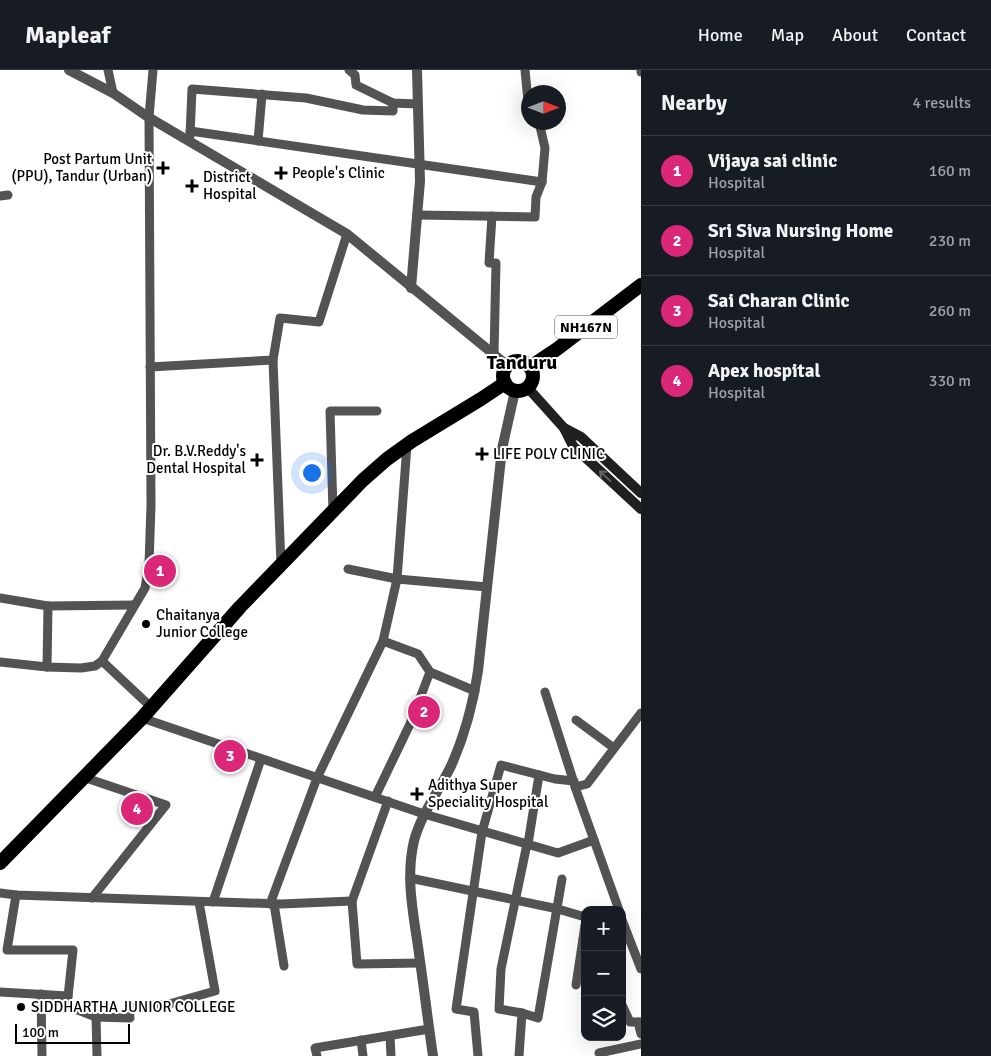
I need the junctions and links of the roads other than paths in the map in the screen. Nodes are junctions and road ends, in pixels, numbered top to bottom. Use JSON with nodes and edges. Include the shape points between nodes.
{"nodes":[{"id":1,"x":69,"y":70,"type":"edge"},
{"id":2,"x":108,"y":70,"type":"edge"},
{"id":3,"x":153,"y":70,"type":"edge"},
{"id":4,"x":349,"y":70,"type":"edge"},
{"id":5,"x":417,"y":70,"type":"edge"},
{"id":6,"x":525,"y":70,"type":"edge"},
{"id":7,"x":526,"y":85,"type":"edge"},
{"id":8,"x":113,"y":93,"type":"junction"},
{"id":9,"x":262,"y":94,"type":"junction"},
{"id":10,"x":393,"y":103,"type":"junction"},
{"id":11,"x":418,"y":104,"type":"junction"},
{"id":12,"x":149,"y":118,"type":"junction"},
{"id":13,"x":541,"y":130,"type":"edge"},
{"id":14,"x":190,"y":136,"type":"junction"},
{"id":15,"x":258,"y":141,"type":"junction"},
{"id":16,"x":420,"y":164,"type":"junction"},
{"id":17,"x":542,"y":182,"type":"junction"},
{"id":18,"x":418,"y":215,"type":"junction"},
{"id":19,"x":492,"y":216,"type":"junction"},
{"id":20,"x":347,"y":234,"type":"junction"},
{"id":21,"x":641,"y":285,"type":"edge"},
{"id":22,"x":411,"y":288,"type":"junction"},
{"id":23,"x":494,"y":355,"type":"junction"},
{"id":24,"x":274,"y":360,"type":"junction"},
{"id":25,"x":508,"y":366,"type":"junction"},
{"id":26,"x":150,"y":367,"type":"junction"},
{"id":27,"x":530,"y":367,"type":"junction"},
{"id":28,"x":516,"y":387,"type":"junction"},
{"id":29,"x":377,"y":411,"type":"dead end"},
{"id":30,"x":564,"y":428,"type":"junction"},
{"id":31,"x":407,"y":445,"type":"junction"},
{"id":32,"x":641,"y":493,"type":"edge"},
{"id":33,"x":641,"y":508,"type":"edge"},
{"id":34,"x":333,"y":511,"type":"junction"},
{"id":35,"x":281,"y":565,"type":"junction"},
{"id":36,"x":348,"y":569,"type":"dead end"},
{"id":37,"x":397,"y":579,"type":"junction"},
{"id":38,"x":487,"y":587,"type":"junction"},
{"id":39,"x":0,"y":598,"type":"edge"},
{"id":40,"x":134,"y":605,"type":"junction"},
{"id":41,"x":48,"y":606,"type":"junction"},
{"id":42,"x":383,"y":641,"type":"junction"},
{"id":43,"x":102,"y":661,"type":"junction"},
{"id":44,"x":0,"y":662,"type":"edge"},
{"id":45,"x":47,"y":667,"type":"junction"},
{"id":46,"x":430,"y":672,"type":"junction"},
{"id":47,"x":475,"y":691,"type":"junction"},
{"id":48,"x":545,"y":692,"type":"dead end"},
{"id":49,"x":151,"y":707,"type":"junction"},
{"id":50,"x":641,"y":713,"type":"edge"},
{"id":51,"x":142,"y":718,"type":"junction"},
{"id":52,"x":576,"y":720,"type":"dead end"},
{"id":53,"x":614,"y":748,"type":"junction"},
{"id":54,"x":262,"y":759,"type":"junction"},
{"id":55,"x":539,"y":775,"type":"junction"},
{"id":56,"x":86,"y":778,"type":"junction"},
{"id":57,"x":317,"y":778,"type":"junction"},
{"id":58,"x":574,"y":784,"type":"junction"},
{"id":59,"x":375,"y":797,"type":"junction"},
{"id":60,"x":388,"y":801,"type":"junction"},
{"id":61,"x":424,"y":814,"type":"junction"},
{"id":62,"x":483,"y":831,"type":"junction"},
{"id":63,"x":594,"y":840,"type":"junction"},
{"id":64,"x":528,"y":844,"type":"junction"},
{"id":65,"x":0,"y":863,"type":"edge"},
{"id":66,"x":410,"y":878,"type":"junction"},
{"id":67,"x":562,"y":879,"type":"dead end"},
{"id":68,"x":472,"y":891,"type":"junction"},
{"id":69,"x":0,"y":893,"type":"edge"},
{"id":70,"x":16,"y":896,"type":"junction"},
{"id":71,"x":92,"y":898,"type":"junction"},
{"id":72,"x":516,"y":900,"type":"junction"},
{"id":73,"x":352,"y":901,"type":"junction"},
{"id":74,"x":200,"y":902,"type":"junction"},
{"id":75,"x":213,"y":902,"type":"junction"},
{"id":76,"x":272,"y":904,"type":"junction"},
{"id":77,"x":617,"y":906,"type":"edge"},
{"id":78,"x":558,"y":909,"type":"junction"},
{"id":79,"x":581,"y":916,"type":"edge"},
{"id":80,"x":626,"y":937,"type":"edge"},
{"id":81,"x":3,"y":950,"type":"edge"},
{"id":82,"x":582,"y":951,"type":"edge"},
{"id":83,"x":420,"y":963,"type":"junction"},
{"id":84,"x":284,"y":966,"type":"dead end"},
{"id":85,"x":641,"y":969,"type":"edge"},
{"id":86,"x":576,"y":984,"type":"dead end"},
{"id":87,"x":0,"y":992,"type":"edge"},
{"id":88,"x":41,"y":994,"type":"junction"},
{"id":89,"x":68,"y":996,"type":"junction"},
{"id":90,"x":522,"y":1013,"type":"junction"},
{"id":91,"x":626,"y":1014,"type":"edge"},
{"id":92,"x":96,"y":1017,"type":"junction"},
{"id":93,"x":639,"y":1022,"type":"edge"},
{"id":94,"x":429,"y":1029,"type":"junction"},
{"id":95,"x":641,"y":1034,"type":"edge"},
{"id":96,"x":390,"y":1036,"type":"junction"},
{"id":97,"x":360,"y":1040,"type":"junction"},
{"id":98,"x":641,"y":1044,"type":"edge"},
{"id":99,"x":599,"y":1053,"type":"dead end"},
{"id":100,"x":42,"y":1056,"type":"edge"},
{"id":101,"x":97,"y":1056,"type":"edge"},
{"id":102,"x":316,"y":1056,"type":"edge"},
{"id":103,"x":364,"y":1056,"type":"edge"},
{"id":104,"x":391,"y":1056,"type":"edge"},
{"id":105,"x":433,"y":1056,"type":"edge"},
{"id":106,"x":478,"y":1056,"type":"edge"},
{"id":107,"x":520,"y":1056,"type":"edge"}],
"edges":[{"from":1,"to":8,"type":"street"},
{"from":2,"to":8,"type":"street"},
{"from":3,"to":12,"type":"street"},
{"from":4,"to":10,"type":"street","via":[[355,75],[356,85]]},
{"from":5,"to":11,"type":"street"},
{"from":6,"to":7,"type":"street"},
{"from":8,"to":12,"type":"street"},
{"from":9,"to":10,"type":"street","via":[[306,98],[363,110],[393,111]]},
{"from":9,"to":14,"type":"street","via":[[192,89]]},
{"from":9,"to":15,"type":"street"},
{"from":10,"to":11,"type":"street"},
{"from":11,"to":16,"type":"street"},
{"from":12,"to":14,"type":"street"},
{"from":12,"to":26,"type":"street"},
{"from":13,"to":17,"type":"street","via":[[545,148]]},
{"from":14,"to":15,"type":"street"},
{"from":14,"to":20,"type":"street"},
{"from":15,"to":16,"type":"street"},
{"from":16,"to":17,"type":"street"},
{"from":16,"to":18,"type":"street"},
{"from":17,"to":19,"type":"street","via":[[536,197],[535,217]]},
{"from":18,"to":19,"type":"street"},
{"from":18,"to":22,"type":"street"},
{"from":19,"to":23,"type":"street","via":[[489,263],[496,263]]},
{"from":20,"to":22,"type":"street"},
{"from":20,"to":24,"type":"street","via":[[319,322],[280,318]]},
{"from":21,"to":27,"type":"highway","number":"NH167N"},
{"from":22,"to":23,"type":"street"},
{"from":23,"to":25,"type":"street"},
{"from":24,"to":26,"type":"street"},
{"from":24,"to":35,"type":"street"},
{"from":25,"to":27,"type":"highway","via":[[517,361]]},
{"from":25,"to":28,"type":"highway","via":[[503,377]]},
{"from":26,"to":40,"type":"street","via":[[149,565],[145,588]]},
{"from":27,"to":28,"type":"highway","via":[[533,380]]},
{"from":28,"to":30,"type":"main road"},
{"from":28,"to":31,"type":"highway"},
{"from":28,"to":38,"type":"street","via":[[502,449]]},
{"from":29,"to":34,"type":"street","via":[[330,411]]},
{"from":30,"to":32,"type":"main road","via":[[581,437]]},
{"from":33,"to":30,"type":"main road","one_way":true,"via":[[573,446]]},
{"from":31,"to":34,"type":"highway","via":[[387,459]]},
{"from":31,"to":37,"type":"street"},
{"from":34,"to":35,"type":"highway"},
{"from":35,"to":49,"type":"highway"},
{"from":36,"to":37,"type":"street"},
{"from":37,"to":38,"type":"street"},
{"from":37,"to":42,"type":"street"},
{"from":38,"to":47,"type":"street"},
{"from":39,"to":41,"type":"street"},
{"from":40,"to":41,"type":"street"},
{"from":40,"to":43,"type":"street"},
{"from":41,"to":45,"type":"street"},
{"from":42,"to":46,"type":"street","via":[[418,654]]},
{"from":42,"to":57,"type":"street"},
{"from":43,"to":45,"type":"street","via":[[95,666],[81,668]]},
{"from":43,"to":49,"type":"street"},
{"from":44,"to":45,"type":"street"},
{"from":46,"to":47,"type":"street"},
{"from":46,"to":59,"type":"street","via":[[410,724]]},
{"from":47,"to":61,"type":"street","via":[[463,738]]},
{"from":48,"to":58,"type":"street"},
{"from":49,"to":51,"type":"highway"},
{"from":50,"to":53,"type":"street"},
{"from":51,"to":54,"type":"street"},
{"from":51,"to":56,"type":"highway"},
{"from":52,"to":53,"type":"street"},
{"from":53,"to":58,"type":"street","via":[[586,784]]},
{"from":54,"to":57,"type":"street"},
{"from":54,"to":75,"type":"street"},
{"from":55,"to":58,"type":"street"},
{"from":55,"to":62,"type":"street","via":[[501,765]]},
{"from":55,"to":64,"type":"street"},
{"from":56,"to":65,"type":"highway"},
{"from":56,"to":71,"type":"street","via":[[166,806]]},
{"from":57,"to":59,"type":"street"},
{"from":57,"to":76,"type":"street"},
{"from":58,"to":63,"type":"street"},
{"from":59,"to":60,"type":"street"},
{"from":60,"to":61,"type":"street"},
{"from":60,"to":73,"type":"street"},
{"from":61,"to":62,"type":"street"},
{"from":61,"to":66,"type":"street","via":[[415,839]]},
{"from":62,"to":64,"type":"street"},
{"from":62,"to":68,"type":"street"},
{"from":63,"to":64,"type":"street","via":[[558,853]]},
{"from":63,"to":77,"type":"street"},
{"from":64,"to":72,"type":"street"},
{"from":66,"to":68,"type":"street"},
{"from":66,"to":83,"type":"street"},
{"from":67,"to":78,"type":"street"},
{"from":68,"to":72,"type":"street"},
{"from":68,"to":106,"type":"street","via":[[456,1009],[474,1012]]},
{"from":69,"to":70,"type":"street"},
{"from":70,"to":71,"type":"street"},
{"from":70,"to":81,"type":"street"},
{"from":71,"to":74,"type":"street"},
{"from":72,"to":78,"type":"street"},
{"from":72,"to":90,"type":"street","via":[[501,969],[499,1010]]},
{"from":73,"to":76,"type":"street"},
{"from":73,"to":83,"type":"street","via":[[357,964]]},
{"from":74,"to":75,"type":"street"},
{"from":74,"to":92,"type":"street","via":[[215,991],[169,1004],[128,1008],[130,1018]]},
{"from":75,"to":76,"type":"street"},
{"from":76,"to":84,"type":"street"},
{"from":78,"to":79,"type":"street"},
{"from":78,"to":90,"type":"street","via":[[538,1018]]},
{"from":80,"to":85,"type":"street"},
{"from":81,"to":89,"type":"street","via":[[73,950]]},
{"from":82,"to":86,"type":"street"},
{"from":83,"to":94,"type":"street"},
{"from":87,"to":88,"type":"street"},
{"from":88,"to":89,"type":"street"},
{"from":88,"to":100,"type":"street"},
{"from":89,"to":92,"type":"street","via":[[67,1006]]},
{"from":90,"to":107,"type":"street"},
{"from":91,"to":93,"type":"street","via":[[630,1022]]},
{"from":92,"to":101,"type":"street"},
{"from":93,"to":95,"type":"street"},
{"from":94,"to":96,"type":"street"},
{"from":94,"to":105,"type":"street"},
{"from":96,"to":97,"type":"street"},
{"from":96,"to":104,"type":"street"},
{"from":97,"to":102,"type":"street","via":[[315,1048]]},
{"from":97,"to":103,"type":"street"},
{"from":98,"to":99,"type":"street"}]}
